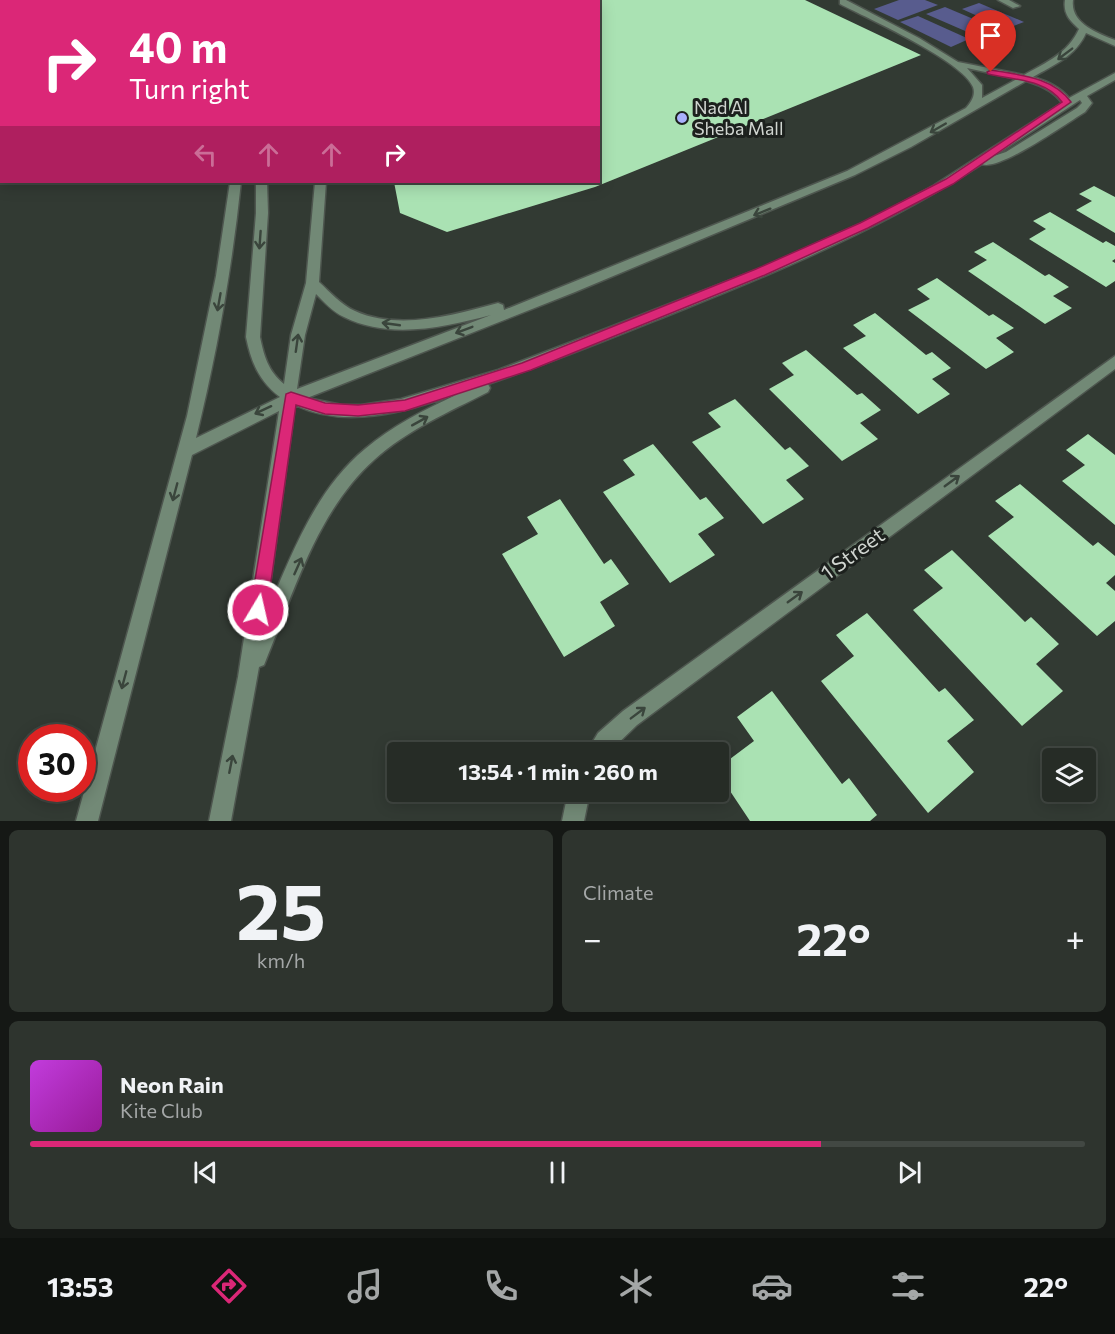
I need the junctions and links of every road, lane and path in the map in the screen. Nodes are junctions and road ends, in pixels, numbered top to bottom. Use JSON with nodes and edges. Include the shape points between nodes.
{"nodes":[{"id":1,"x":856,"y":0,"type":"edge"},
{"id":2,"x":1002,"y":0,"type":"edge"},
{"id":3,"x":1069,"y":0,"type":"edge"},
{"id":4,"x":1016,"y":6,"type":"dead end"},
{"id":5,"x":1084,"y":27,"type":"junction"},
{"id":6,"x":1115,"y":43,"type":"edge"},
{"id":7,"x":956,"y":63,"type":"junction"},
{"id":8,"x":1115,"y":76,"type":"edge"},
{"id":9,"x":1025,"y":78,"type":"junction"},
{"id":10,"x":1082,"y":94,"type":"junction"},
{"id":11,"x":1067,"y":102,"type":"junction"},
{"id":12,"x":969,"y":110,"type":"junction"},
{"id":13,"x":977,"y":164,"type":"junction"},
{"id":14,"x":235,"y":183,"type":"edge"},
{"id":15,"x":261,"y":183,"type":"edge"},
{"id":16,"x":320,"y":183,"type":"edge"},
{"id":17,"x":312,"y":283,"type":"junction"},
{"id":18,"x":570,"y":289,"type":"junction"},
{"id":19,"x":1115,"y":361,"type":"edge"},
{"id":20,"x":526,"y":366,"type":"junction"},
{"id":21,"x":291,"y":398,"type":"junction"},
{"id":22,"x":187,"y":450,"type":"junction"},
{"id":23,"x":248,"y":677,"type":"junction"},
{"id":24,"x":603,"y":742,"type":"edge"},
{"id":25,"x":576,"y":802,"type":"edge"},
{"id":26,"x":87,"y":821,"type":"edge"},
{"id":27,"x":220,"y":821,"type":"edge"},
{"id":28,"x":573,"y":821,"type":"edge"}],
"edges":[{"from":1,"to":7,"type":"street","via":[[838,2]]},
{"from":2,"to":4,"type":"street"},
{"from":3,"to":5,"type":"street","via":[[1069,12]]},
{"from":5,"to":6,"type":"street"},
{"from":5,"to":9,"type":"street","one_way":true,"via":[[1068,53]]},
{"from":7,"to":9,"type":"street"},
{"from":7,"to":12,"type":"street","via":[[978,87],[976,103]]},
{"from":8,"to":10,"type":"street"},
{"from":9,"to":11,"type":"street","via":[[1053,88]]},
{"from":9,"to":12,"type":"street"},
{"from":10,"to":11,"type":"street"},
{"from":10,"to":13,"type":"street","via":[[1086,103],[1081,110],[1010,154]]},
{"from":11,"to":13,"type":"street"},
{"from":12,"to":18,"type":"street","one_way":true,"via":[[851,173]]},
{"from":13,"to":20,"type":"street","via":[[907,204],[750,277]]},
{"from":14,"to":22,"type":"street","one_way":true,"via":[[214,333]]},
{"from":15,"to":21,"type":"street","one_way":true,"via":[[254,354],[273,386]]},
{"from":16,"to":17,"type":"street"},
{"from":18,"to":17,"type":"street","one_way":true,"via":[[418,326],[361,318],[344,311]]},
{"from":21,"to":17,"type":"street","one_way":true,"via":[[298,335]]},
{"from":18,"to":21,"type":"street","one_way":true},
{"from":24,"to":19,"type":"street","name":"1 Street","one_way":true,"via":[[630,718]]},
{"from":20,"to":21,"type":"street","via":[[405,405],[336,410]]},
{"from":23,"to":20,"type":"street","one_way":true,"via":[[314,530],[333,496],[356,468],[413,424]]},
{"from":21,"to":22,"type":"street","one_way":true},
{"from":21,"to":23,"type":"street"},
{"from":22,"to":26,"type":"street","one_way":true},
{"from":27,"to":23,"type":"street","one_way":true},
{"from":25,"to":28,"type":"street"}]}
